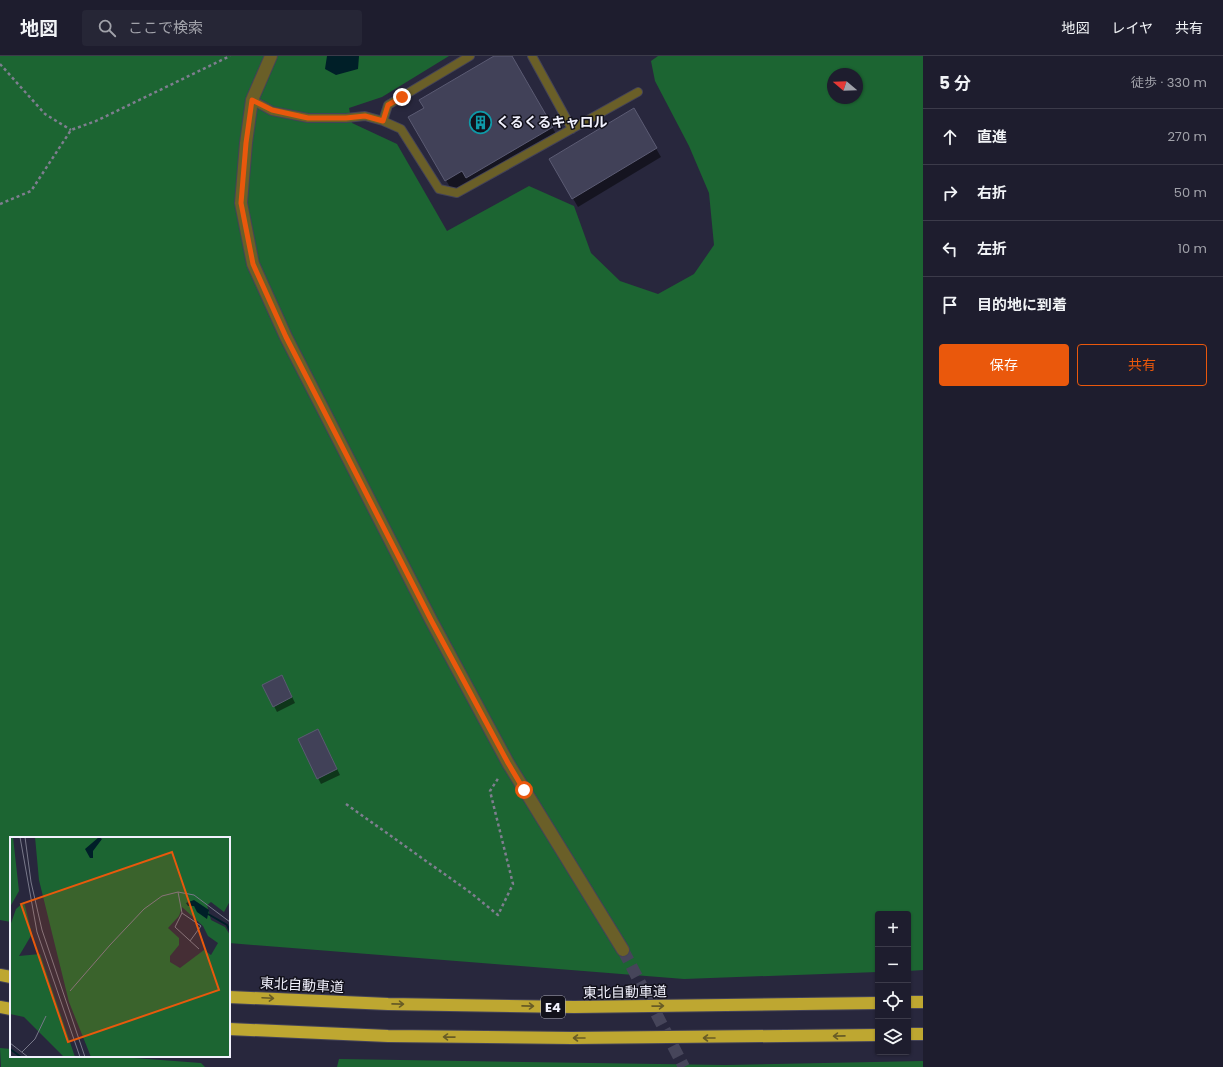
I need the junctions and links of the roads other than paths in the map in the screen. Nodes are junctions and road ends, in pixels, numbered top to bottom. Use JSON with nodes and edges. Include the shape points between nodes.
{"nodes":[{"id":1,"x":271,"y":56,"type":"edge"},
{"id":2,"x":470,"y":56,"type":"edge"},
{"id":3,"x":532,"y":56,"type":"edge"},
{"id":4,"x":638,"y":92,"type":"dead end"},
{"id":5,"x":252,"y":100,"type":"junction"},
{"id":6,"x":383,"y":121,"type":"junction"},
{"id":7,"x":572,"y":129,"type":"junction"},
{"id":8,"x":623,"y":950,"type":"tunnel mouth"},
{"id":9,"x":0,"y":975,"type":"edge"},
{"id":10,"x":10,"y":977,"type":"edge"},
{"id":11,"x":230,"y":996,"type":"edge"},
{"id":12,"x":911,"y":1002,"type":"edge"},
{"id":13,"x":923,"y":1002,"type":"edge"},
{"id":14,"x":875,"y":1003,"type":"edge"},
{"id":15,"x":0,"y":1008,"type":"edge"},
{"id":16,"x":10,"y":1009,"type":"edge"},
{"id":17,"x":230,"y":1029,"type":"edge"},
{"id":18,"x":911,"y":1034,"type":"edge"},
{"id":19,"x":923,"y":1034,"type":"edge"},
{"id":20,"x":875,"y":1035,"type":"edge"}],
"edges":[{"from":1,"to":5,"type":"street"},
{"from":2,"to":6,"type":"lane","via":[[388,105]]},
{"from":3,"to":7,"type":"lane"},
{"from":4,"to":7,"type":"lane"},
{"from":5,"to":6,"type":"lane","via":[[272,110],[308,118],[365,116]]},
{"from":5,"to":8,"type":"street","via":[[241,203],[253,264],[293,351],[431,620],[508,763]]},
{"from":6,"to":7,"type":"lane","via":[[401,129],[439,189],[457,193]]},
{"from":9,"to":10,"type":"highway"},
{"from":11,"to":14,"type":"highway","name":"東北自動車道","number":"E4","one_way":true,"via":[[388,1004],[574,1007]]},
{"from":12,"to":13,"type":"highway"},
{"from":15,"to":16,"type":"highway"},
{"from":20,"to":17,"type":"highway","number":"E4","one_way":true,"via":[[572,1038],[388,1036]]},
{"from":18,"to":19,"type":"highway"}]}
